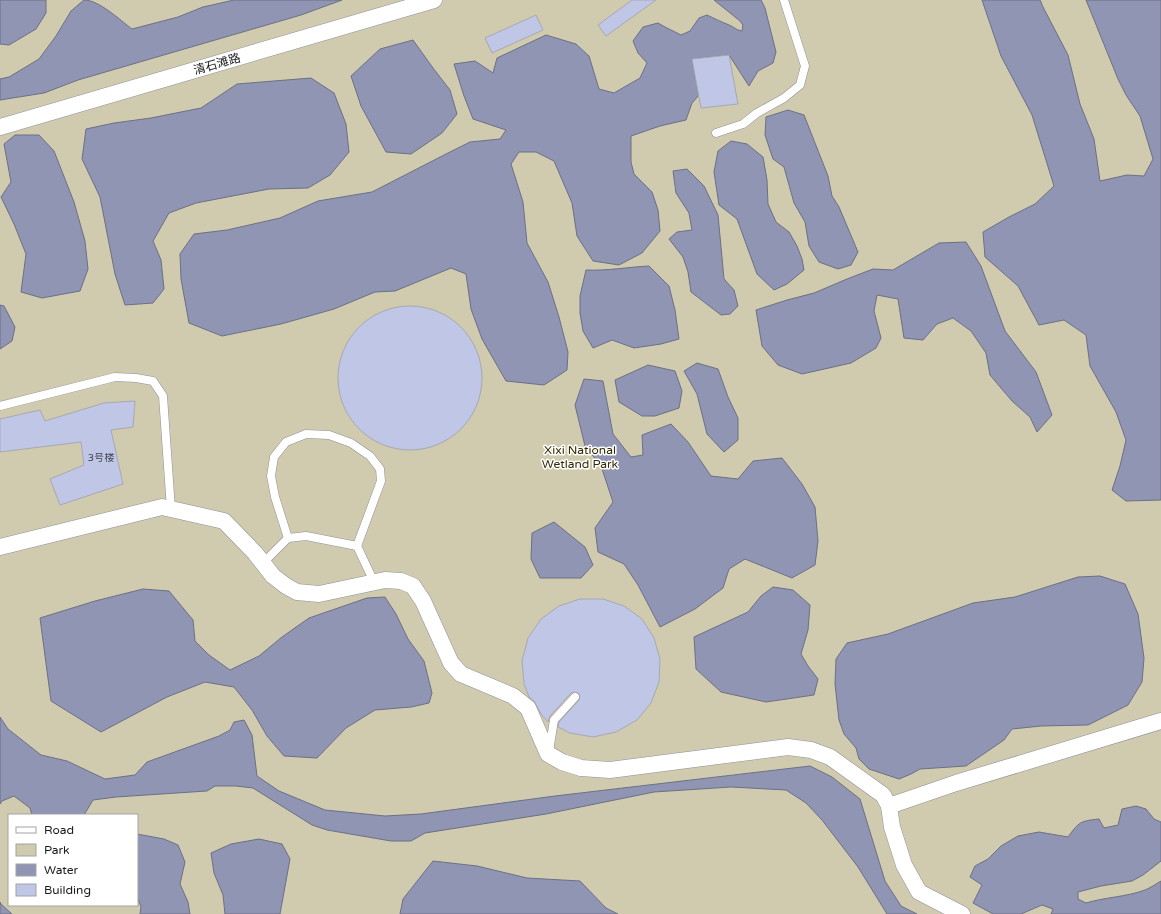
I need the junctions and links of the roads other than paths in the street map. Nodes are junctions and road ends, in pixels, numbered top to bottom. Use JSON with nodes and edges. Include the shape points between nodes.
{"nodes":[{"id":1,"x":434,"y":0,"type":"edge"},
{"id":2,"x":784,"y":0,"type":"edge"},
{"id":3,"x":0,"y":127,"type":"edge"},
{"id":4,"x":716,"y":133,"type":"dead end"},
{"id":5,"x":0,"y":406,"type":"edge"},
{"id":6,"x":171,"y":509,"type":"junction"},
{"id":7,"x":288,"y":538,"type":"junction"},
{"id":8,"x":357,"y":546,"type":"junction"},
{"id":9,"x":0,"y":547,"type":"edge"},
{"id":10,"x":263,"y":563,"type":"junction"},
{"id":11,"x":374,"y":582,"type":"junction"},
{"id":12,"x":575,"y":697,"type":"dead end"},
{"id":13,"x":1161,"y":721,"type":"edge"},
{"id":14,"x":548,"y":754,"type":"junction"},
{"id":15,"x":889,"y":806,"type":"junction"},
{"id":16,"x":962,"y":914,"type":"edge"}],
"edges":[{"from":1,"to":3,"type":"street","name":"清石滩路"},
{"from":2,"to":4,"type":"lane","via":[[805,66],[800,84],[784,98],[743,124]]},
{"from":5,"to":6,"type":"lane","via":[[115,377],[153,381],[163,396]]},
{"from":6,"to":9,"type":"street","via":[[162,507]]},
{"from":6,"to":10,"type":"street","via":[[224,521]]},
{"from":7,"to":8,"type":"lane","via":[[306,536]]},
{"from":7,"to":8,"type":"lane","via":[[271,476],[274,458],[286,442],[306,434],[328,435],[351,443],[370,456],[380,469],[381,481]]},
{"from":7,"to":10,"type":"lane"},
{"from":8,"to":11,"type":"lane"},
{"from":10,"to":11,"type":"street","via":[[273,576],[297,592],[319,594]]},
{"from":11,"to":14,"type":"street","via":[[401,581],[413,586],[423,601],[451,663],[461,674],[513,696],[528,708]]},
{"from":12,"to":14,"type":"lane","via":[[554,720]]},
{"from":13,"to":15,"type":"street"},
{"from":14,"to":15,"type":"street","via":[[581,768],[610,770],[788,747],[811,750],[830,757],[883,795]]},
{"from":15,"to":16,"type":"street","via":[[892,827],[904,866],[919,892]]}]}
